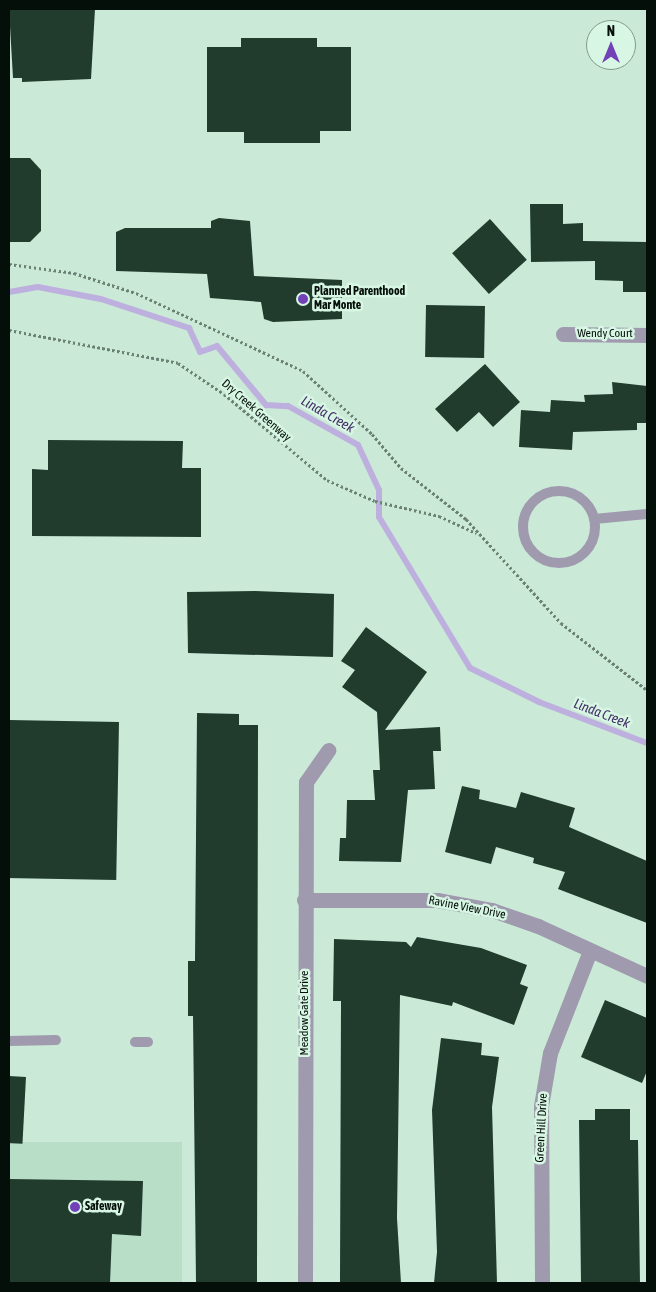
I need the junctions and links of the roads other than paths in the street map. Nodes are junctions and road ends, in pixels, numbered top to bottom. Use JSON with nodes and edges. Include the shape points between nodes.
{"nodes":[{"id":1,"x":563,"y":334,"type":"dead end"},
{"id":2,"x":647,"y":334,"type":"edge"},
{"id":3,"x":647,"y":514,"type":"edge"},
{"id":4,"x":594,"y":519,"type":"junction"},
{"id":5,"x":328,"y":750,"type":"dead end"},
{"id":6,"x":304,"y":900,"type":"junction"},
{"id":7,"x":590,"y":950,"type":"junction"},
{"id":8,"x":647,"y":976,"type":"edge"},
{"id":9,"x":56,"y":1040,"type":"dead end"},
{"id":10,"x":9,"y":1041,"type":"edge"},
{"id":11,"x":135,"y":1042,"type":"dead end"},
{"id":12,"x":148,"y":1042,"type":"dead end"},
{"id":13,"x":305,"y":1283,"type":"edge"},
{"id":14,"x":542,"y":1283,"type":"edge"}],
"edges":[{"from":1,"to":2,"type":"street","name":"Wendy Court"},
{"from":3,"to":4,"type":"lane"},
{"from":4,"to":4,"type":"lane","via":[[590,508],[572,493],[550,492],[530,504],[523,526],[524,537],[538,556],[568,561],[591,543]]},
{"from":5,"to":6,"type":"street","name":"Meadow Gate Drive","via":[[306,782]]},
{"from":6,"to":7,"type":"street","name":"Ravine View Drive","via":[[437,900],[520,920]]},
{"from":6,"to":13,"type":"street","name":"Meadow Gate Drive"},
{"from":7,"to":8,"type":"street","name":"Ravine View Drive"},
{"from":7,"to":14,"type":"street","name":"Green Hill Drive","via":[[550,1053],[541,1106]]},
{"from":9,"to":10,"type":"lane"},
{"from":11,"to":12,"type":"lane"}]}
